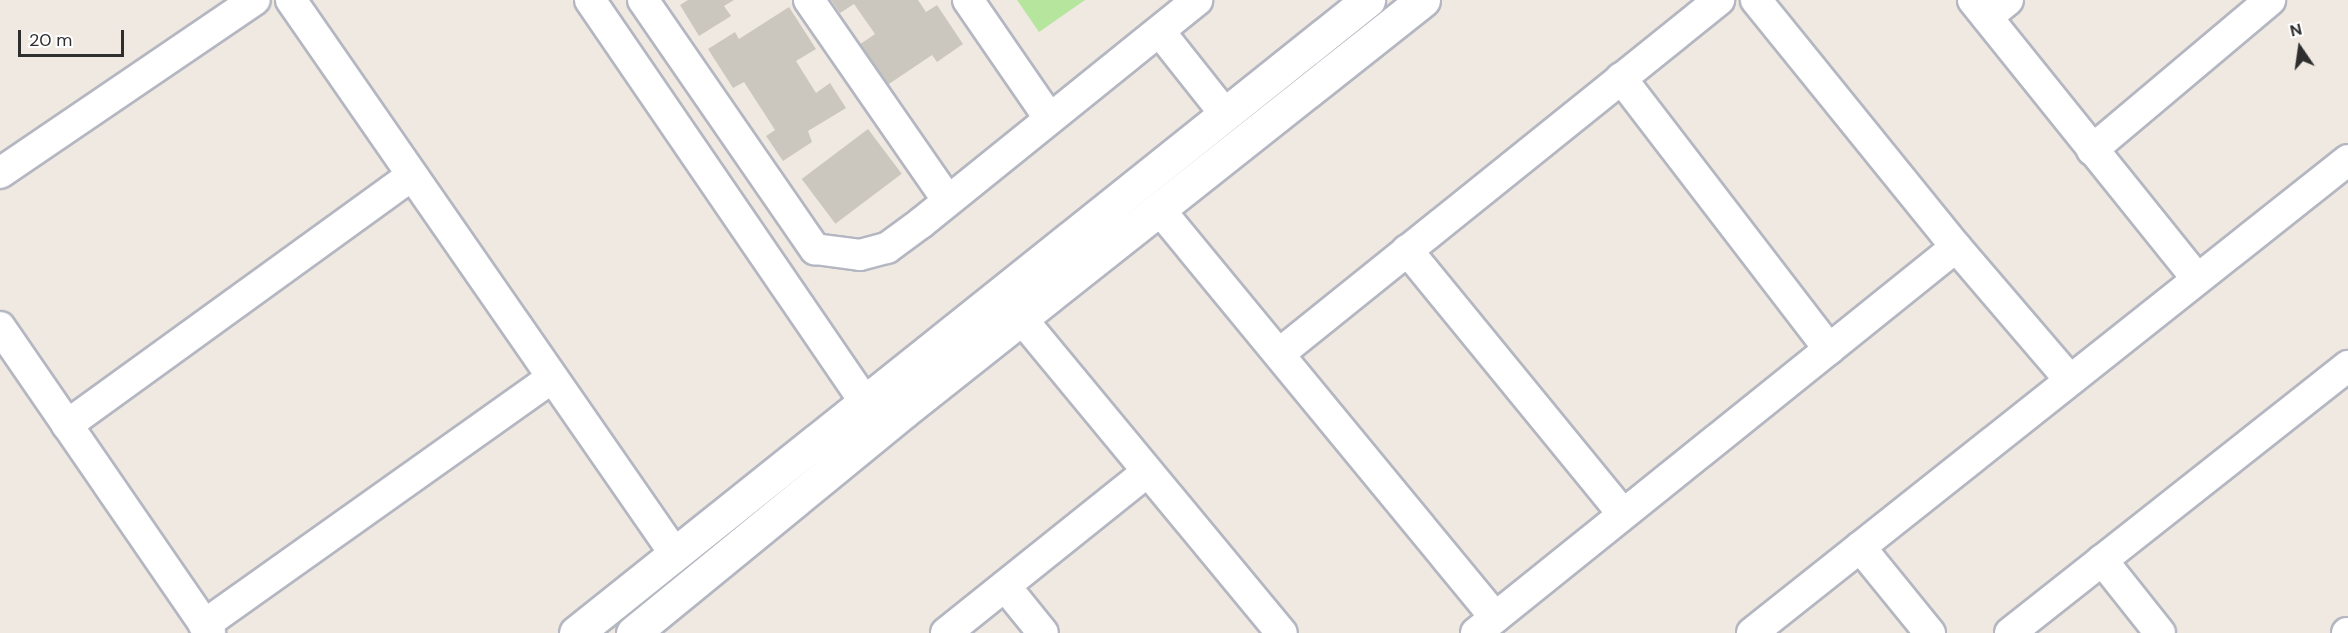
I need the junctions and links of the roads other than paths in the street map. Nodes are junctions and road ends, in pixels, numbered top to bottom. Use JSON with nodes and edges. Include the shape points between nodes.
{"nodes":[{"id":1,"x":255,"y":0,"type":"edge"},
{"id":2,"x":291,"y":0,"type":"edge"},
{"id":3,"x":590,"y":0,"type":"edge"},
{"id":4,"x":643,"y":0,"type":"edge"},
{"id":5,"x":809,"y":0,"type":"edge"},
{"id":6,"x":968,"y":0,"type":"edge"},
{"id":7,"x":1197,"y":0,"type":"edge"},
{"id":8,"x":1368,"y":0,"type":"edge"},
{"id":9,"x":1423,"y":0,"type":"edge"},
{"id":10,"x":1719,"y":0,"type":"edge"},
{"id":11,"x":1756,"y":0,"type":"edge"},
{"id":12,"x":2270,"y":0,"type":"edge"},
{"id":13,"x":1989,"y":6,"type":"edge"},
{"id":14,"x":1160,"y":32,"type":"junction"},
{"id":15,"x":1621,"y":78,"type":"junction"},
{"id":16,"x":1225,"y":114,"type":"junction"},
{"id":17,"x":1049,"y":118,"type":"junction"},
{"id":18,"x":2092,"y":150,"type":"junction"},
{"id":19,"x":2348,"y":160,"type":"edge"},
{"id":20,"x":0,"y":173,"type":"edge"},
{"id":21,"x":412,"y":175,"type":"junction"},
{"id":22,"x":948,"y":201,"type":"junction"},
{"id":23,"x":1159,"y":208,"type":"junction"},
{"id":24,"x":1956,"y":247,"type":"junction"},
{"id":25,"x":1407,"y":250,"type":"junction"},
{"id":26,"x":2197,"y":279,"type":"junction"},
{"id":27,"x":1021,"y":318,"type":"junction"},
{"id":28,"x":0,"y":327,"type":"edge"},
{"id":29,"x":1829,"y":348,"type":"junction"},
{"id":30,"x":1279,"y":354,"type":"junction"},
{"id":31,"x":2348,"y":366,"type":"edge"},
{"id":32,"x":552,"y":378,"type":"junction"},
{"id":33,"x":2070,"y":380,"type":"junction"},
{"id":34,"x":873,"y":416,"type":"junction"},
{"id":35,"x":67,"y":425,"type":"junction"},
{"id":36,"x":1148,"y":472,"type":"junction"},
{"id":37,"x":1623,"y":514,"type":"junction"},
{"id":38,"x":1860,"y":548,"type":"junction"},
{"id":39,"x":675,"y":554,"type":"junction"},
{"id":40,"x":2102,"y":560,"type":"junction"},
{"id":41,"x":1005,"y":586,"type":"junction"},
{"id":42,"x":1485,"y":625,"type":"edge"},
{"id":43,"x":207,"y":629,"type":"edge"},
{"id":44,"x":576,"y":633,"type":"edge"},
{"id":45,"x":633,"y":633,"type":"edge"},
{"id":46,"x":946,"y":633,"type":"edge"},
{"id":47,"x":1043,"y":633,"type":"edge"},
{"id":48,"x":1282,"y":633,"type":"edge"},
{"id":49,"x":1752,"y":633,"type":"edge"},
{"id":50,"x":1930,"y":633,"type":"edge"},
{"id":51,"x":2010,"y":633,"type":"edge"},
{"id":52,"x":2160,"y":633,"type":"edge"}],
"edges":[{"from":1,"to":20,"type":"street"},
{"from":2,"to":21,"type":"street"},
{"from":3,"to":34,"type":"street"},
{"from":4,"to":22,"type":"street","via":[[815,249],[860,255],[887,248]]},
{"from":5,"to":22,"type":"street"},
{"from":6,"to":17,"type":"street"},
{"from":7,"to":14,"type":"street"},
{"from":8,"to":16,"type":"street"},
{"from":9,"to":23,"type":"street"},
{"from":10,"to":15,"type":"street"},
{"from":11,"to":24,"type":"street"},
{"from":12,"to":18,"type":"street"},
{"from":13,"to":18,"type":"street"},
{"from":14,"to":16,"type":"street"},
{"from":14,"to":17,"type":"street"},
{"from":15,"to":25,"type":"street"},
{"from":15,"to":29,"type":"street"},
{"from":16,"to":34,"type":"street"},
{"from":17,"to":22,"type":"street"},
{"from":18,"to":26,"type":"street"},
{"from":19,"to":26,"type":"street"},
{"from":21,"to":32,"type":"street"},
{"from":21,"to":35,"type":"street"},
{"from":23,"to":27,"type":"street"},
{"from":23,"to":30,"type":"street"},
{"from":24,"to":29,"type":"street"},
{"from":24,"to":33,"type":"street"},
{"from":25,"to":30,"type":"street"},
{"from":25,"to":37,"type":"street"},
{"from":26,"to":33,"type":"street"},
{"from":27,"to":34,"type":"street"},
{"from":27,"to":36,"type":"street"},
{"from":28,"to":35,"type":"street"},
{"from":29,"to":37,"type":"street"},
{"from":30,"to":42,"type":"street"},
{"from":31,"to":40,"type":"street"},
{"from":32,"to":39,"type":"street"},
{"from":32,"to":43,"type":"street"},
{"from":33,"to":38,"type":"street"},
{"from":34,"to":39,"type":"street"},
{"from":34,"to":45,"type":"street"},
{"from":35,"to":43,"type":"street"},
{"from":36,"to":41,"type":"street"},
{"from":36,"to":48,"type":"street"},
{"from":37,"to":42,"type":"street"},
{"from":38,"to":49,"type":"street"},
{"from":38,"to":50,"type":"street"},
{"from":39,"to":44,"type":"street"},
{"from":40,"to":51,"type":"street"},
{"from":40,"to":52,"type":"street"},
{"from":41,"to":46,"type":"street"},
{"from":41,"to":47,"type":"street"}]}
